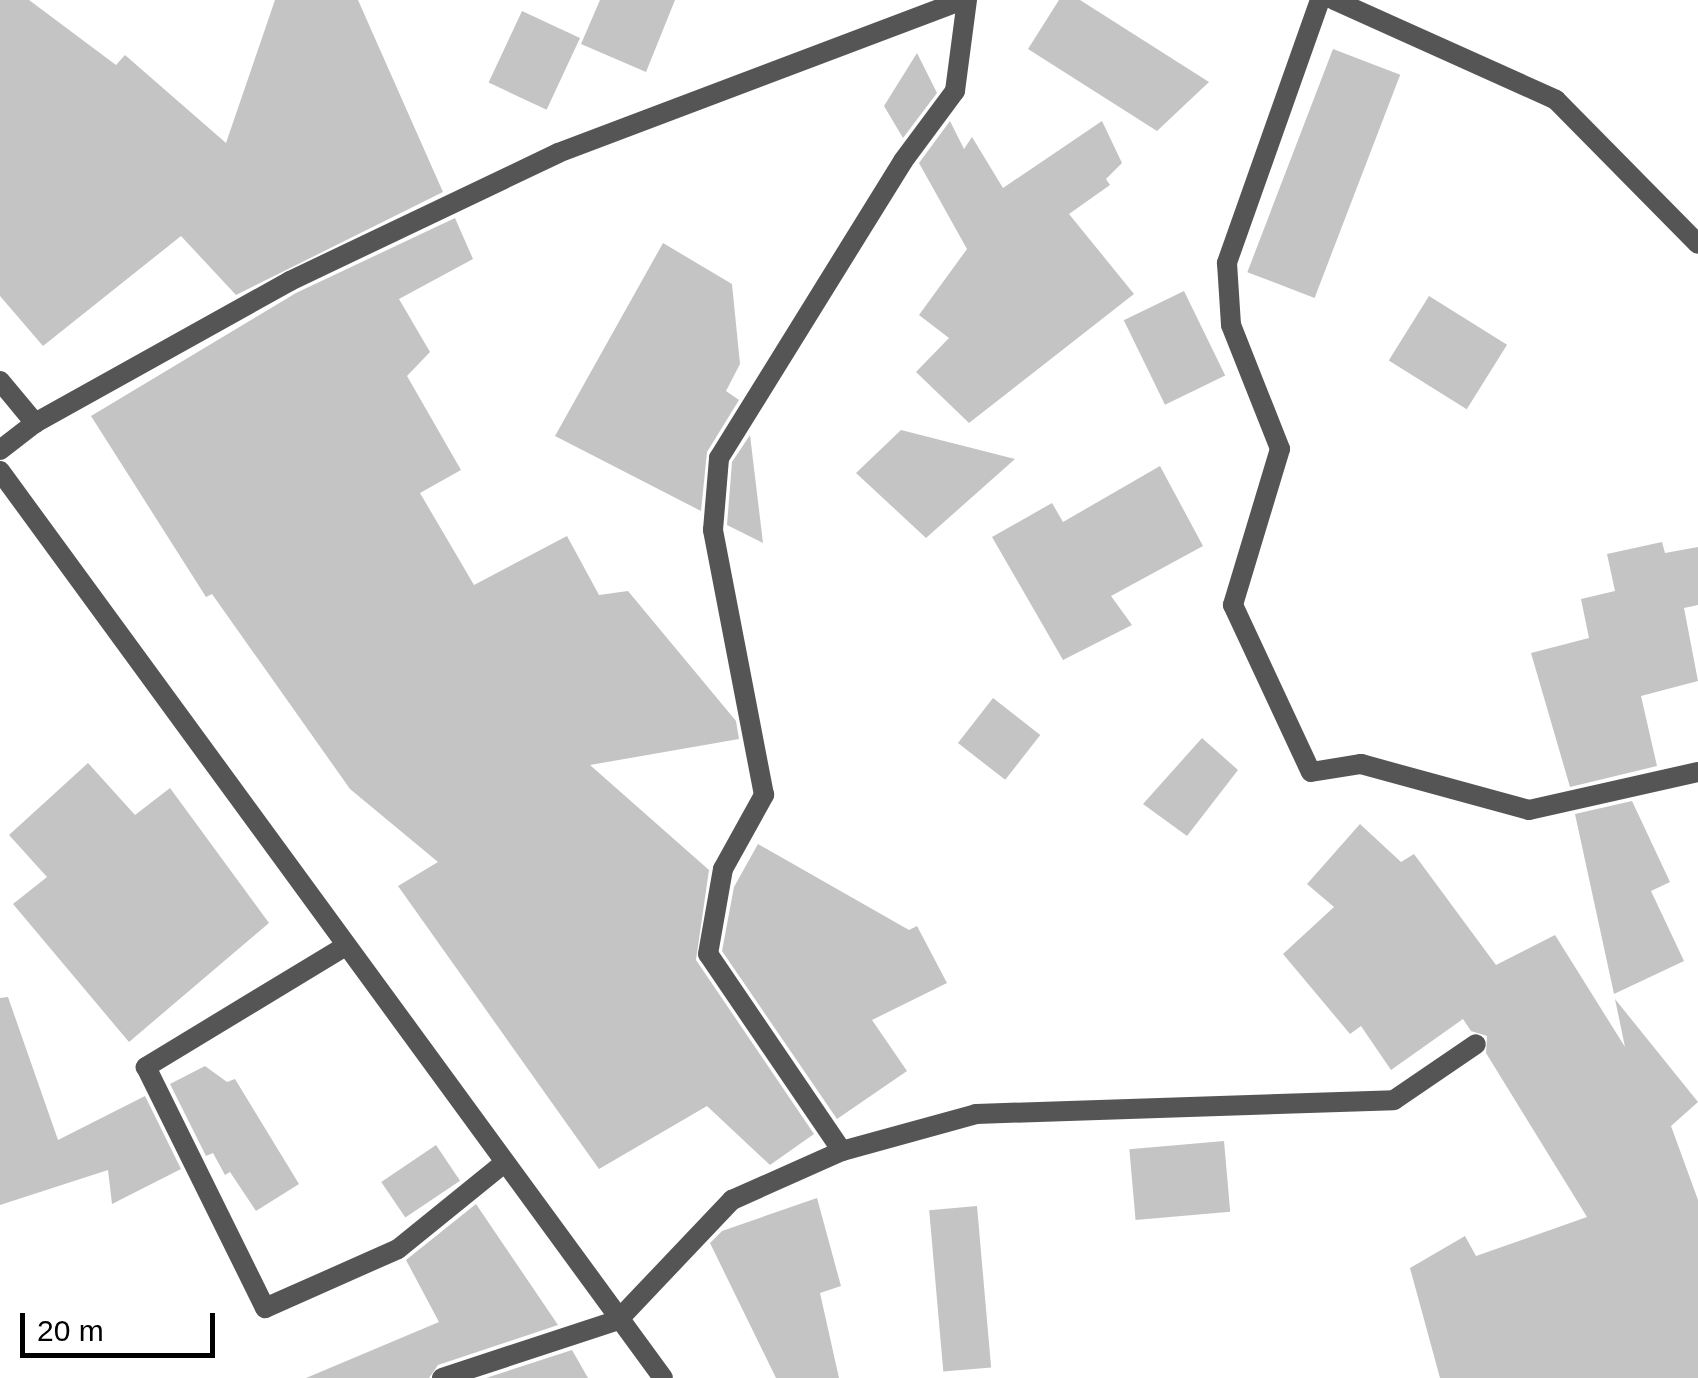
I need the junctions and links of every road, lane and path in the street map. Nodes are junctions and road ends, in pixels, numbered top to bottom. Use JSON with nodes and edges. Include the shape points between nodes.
{"nodes":[{"id":1,"x":965,"y":0,"type":"edge"},
{"id":2,"x":1320,"y":0,"type":"edge"},
{"id":3,"x":1334,"y":0,"type":"edge"},
{"id":4,"x":1698,"y":244,"type":"edge"},
{"id":5,"x":0,"y":381,"type":"edge"},
{"id":6,"x":36,"y":423,"type":"junction"},
{"id":7,"x":0,"y":450,"type":"edge"},
{"id":8,"x":0,"y":471,"type":"edge"},
{"id":9,"x":1698,"y":772,"type":"edge"},
{"id":10,"x":344,"y":947,"type":"junction"},
{"id":11,"x":1476,"y":1044,"type":"dead end"},
{"id":12,"x":842,"y":1150,"type":"junction"},
{"id":13,"x":503,"y":1164,"type":"junction"},
{"id":14,"x":618,"y":1320,"type":"junction"},
{"id":15,"x":442,"y":1378,"type":"edge"},
{"id":16,"x":662,"y":1378,"type":"edge"}],
"edges":[{"from":1,"to":6,"type":"street","via":[[558,153],[290,281]]},
{"from":1,"to":12,"type":"street","via":[[955,90],[903,160],[719,458],[713,530],[764,796],[724,869],[708,954]]},
{"from":2,"to":9,"type":"street","via":[[1228,263],[1231,325],[1280,449],[1233,605],[1311,772],[1361,764],[1528,810]]},
{"from":3,"to":4,"type":"street","via":[[1556,100]]},
{"from":5,"to":6,"type":"street"},
{"from":6,"to":7,"type":"street"},
{"from":8,"to":10,"type":"street"},
{"from":10,"to":13,"type":"street"},
{"from":10,"to":13,"type":"street","via":[[146,1067],[265,1308],[398,1249]]},
{"from":11,"to":12,"type":"street","via":[[1394,1100],[976,1114]]},
{"from":12,"to":14,"type":"street","via":[[732,1200]]},
{"from":13,"to":14,"type":"street"},
{"from":14,"to":15,"type":"street"},
{"from":14,"to":16,"type":"street"}]}
